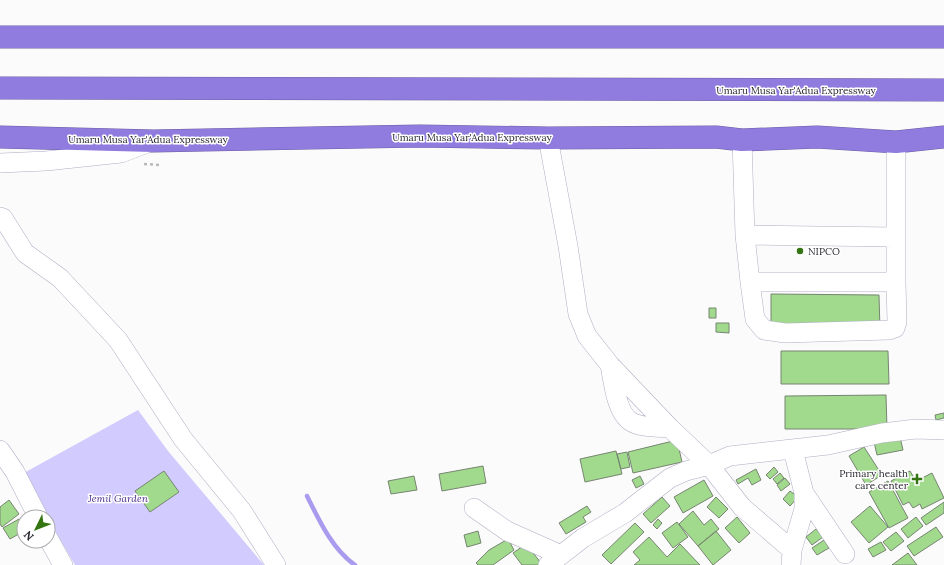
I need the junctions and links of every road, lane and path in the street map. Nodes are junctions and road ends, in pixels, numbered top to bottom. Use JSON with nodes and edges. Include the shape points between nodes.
{"nodes":[{"id":1,"x":0,"y":37,"type":"edge"},
{"id":2,"x":944,"y":37,"type":"edge"},
{"id":3,"x":0,"y":88,"type":"edge"},
{"id":4,"x":944,"y":90,"type":"edge"},
{"id":5,"x":0,"y":137,"type":"edge"},
{"id":6,"x":944,"y":137,"type":"edge"},
{"id":7,"x":548,"y":138,"type":"junction"},
{"id":8,"x":742,"y":140,"type":"junction"},
{"id":9,"x":153,"y":141,"type":"junction"},
{"id":10,"x":896,"y":142,"type":"junction"},
{"id":11,"x":0,"y":163,"type":"edge"},
{"id":12,"x":0,"y":217,"type":"edge"},
{"id":13,"x":745,"y":235,"type":"junction"},
{"id":14,"x":895,"y":236,"type":"junction"},
{"id":15,"x":750,"y":282,"type":"junction"},
{"id":16,"x":896,"y":282,"type":"junction"},
{"id":17,"x":944,"y":430,"type":"edge"},
{"id":18,"x":0,"y":450,"type":"edge"},
{"id":19,"x":793,"y":450,"type":"junction"},
{"id":20,"x":708,"y":465,"type":"junction"},
{"id":21,"x":804,"y":493,"type":"junction"},
{"id":22,"x":474,"y":508,"type":"dead end"},
{"id":23,"x":34,"y":509,"type":"edge"},
{"id":24,"x":54,"y":549,"type":"edge"},
{"id":25,"x":845,"y":554,"type":"dead end"},
{"id":26,"x":554,"y":560,"type":"edge"},
{"id":27,"x":792,"y":560,"type":"edge"},
{"id":28,"x":63,"y":565,"type":"edge"},
{"id":29,"x":276,"y":565,"type":"edge"}],
"edges":[{"from":1,"to":2,"type":"highway"},
{"from":3,"to":4,"type":"highway","name":"Umaru Musa Yar'Adua Expressway"},
{"from":5,"to":9,"type":"highway","name":"Umaru Musa Yar'Adua Expressway"},
{"from":6,"to":10,"type":"highway","name":"Umaru Musa Yar'Adua Expressway"},
{"from":7,"to":8,"type":"highway","name":"Umaru Musa Yar'Adua Expressway","via":[[716,137]]},
{"from":7,"to":9,"type":"highway","name":"Umaru Musa Yar'Adua Expressway","via":[[420,136]]},
{"from":7,"to":20,"type":"street","via":[[578,314],[587,336],[610,365]]},
{"from":8,"to":10,"type":"highway","name":"Umaru Musa Yar'Adua Expressway","via":[[817,137]]},
{"from":8,"to":13,"type":"street"},
{"from":9,"to":11,"type":"street","via":[[114,154],[46,162]]},
{"from":10,"to":14,"type":"street"},
{"from":12,"to":29,"type":"street","via":[[25,253],[60,278],[118,340],[183,439],[242,511]]},
{"from":13,"to":14,"type":"street"},
{"from":13,"to":15,"type":"street"},
{"from":14,"to":16,"type":"street"},
{"from":15,"to":16,"type":"street"},
{"from":15,"to":16,"type":"street","via":[[755,319],[764,330],[784,333],[895,328]]},
{"from":17,"to":19,"type":"street","via":[[916,429],[889,432]]},
{"from":18,"to":23,"type":"street","via":[[15,472]]},
{"from":19,"to":20,"type":"street","via":[[750,452],[730,456]]},
{"from":19,"to":21,"type":"street"},
{"from":20,"to":26,"type":"street","via":[[670,478],[625,513],[583,538]]},
{"from":20,"to":27,"type":"street","via":[[742,507]]},
{"from":21,"to":25,"type":"street"},
{"from":21,"to":27,"type":"street","via":[[804,508]]},
{"from":22,"to":26,"type":"street"},
{"from":24,"to":28,"type":"street"}]}
